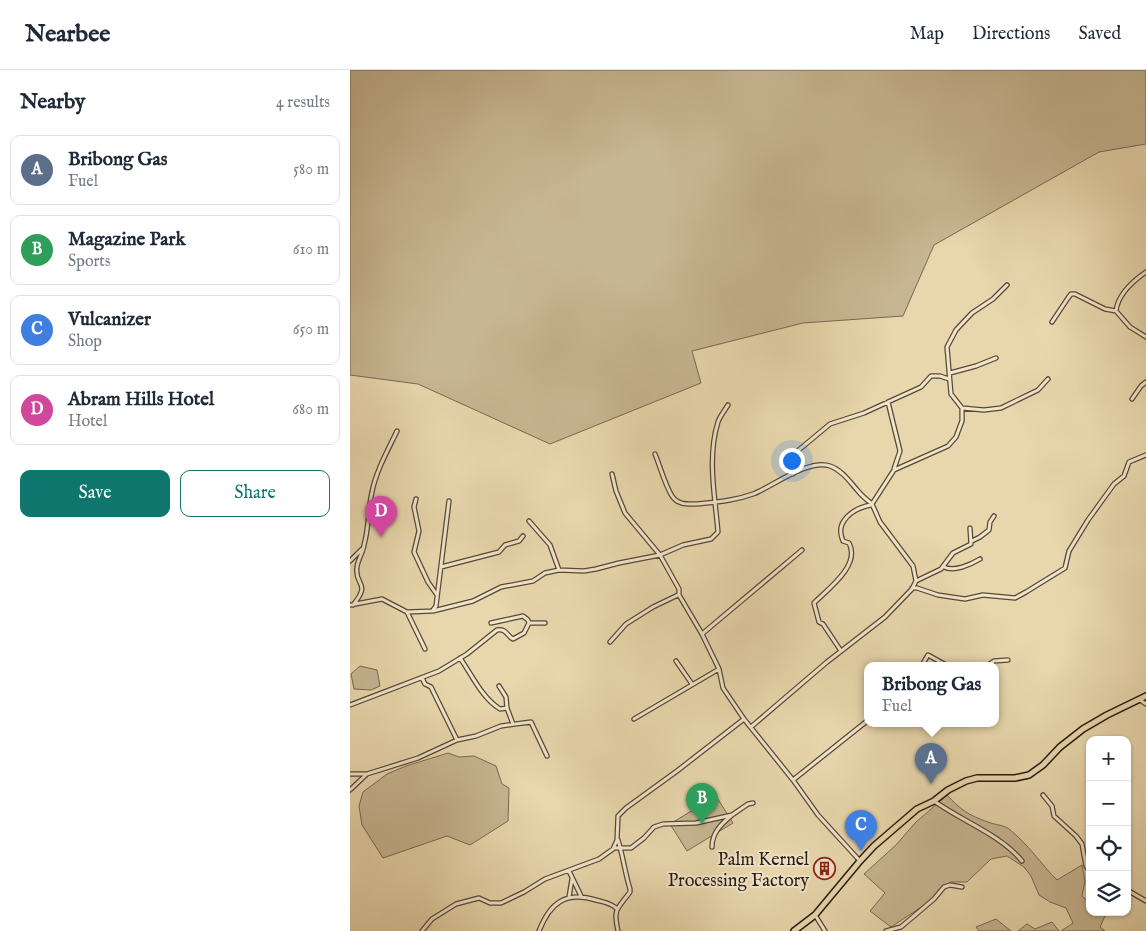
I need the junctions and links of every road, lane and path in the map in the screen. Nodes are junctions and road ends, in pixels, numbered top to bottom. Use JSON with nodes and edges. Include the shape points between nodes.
{"nodes":[{"id":1,"x":1146,"y":272,"type":"edge"},
{"id":2,"x":1008,"y":285,"type":"dead end"},
{"id":3,"x":1116,"y":311,"type":"junction"},
{"id":4,"x":1052,"y":322,"type":"dead end"},
{"id":5,"x":1146,"y":338,"type":"edge"},
{"id":6,"x":996,"y":358,"type":"dead end"},
{"id":7,"x":950,"y":373,"type":"junction"},
{"id":8,"x":949,"y":379,"type":"junction"},
{"id":9,"x":1048,"y":379,"type":"dead end"},
{"id":10,"x":1146,"y":382,"type":"edge"},
{"id":11,"x":1132,"y":399,"type":"dead end"},
{"id":12,"x":888,"y":402,"type":"junction"},
{"id":13,"x":728,"y":404,"type":"dead end"},
{"id":14,"x":962,"y":408,"type":"junction"},
{"id":15,"x":397,"y":431,"type":"dead end"},
{"id":16,"x":655,"y":454,"type":"dead end"},
{"id":17,"x":1146,"y":455,"type":"edge"},
{"id":18,"x":894,"y":470,"type":"junction"},
{"id":19,"x":612,"y":474,"type":"dead end"},
{"id":20,"x":793,"y":474,"type":"junction"},
{"id":21,"x":416,"y":499,"type":"dead end"},
{"id":22,"x":449,"y":501,"type":"dead end"},
{"id":23,"x":716,"y":503,"type":"junction"},
{"id":24,"x":872,"y":504,"type":"junction"},
{"id":25,"x":994,"y":516,"type":"dead end"},
{"id":26,"x":529,"y":521,"type":"dead end"},
{"id":27,"x":970,"y":528,"type":"dead end"},
{"id":28,"x":523,"y":536,"type":"dead end"},
{"id":29,"x":972,"y":541,"type":"junction"},
{"id":30,"x":363,"y":548,"type":"junction"},
{"id":31,"x":802,"y":550,"type":"dead end"},
{"id":32,"x":660,"y":555,"type":"junction"},
{"id":33,"x":980,"y":559,"type":"dead end"},
{"id":34,"x":350,"y":561,"type":"edge"},
{"id":35,"x":441,"y":567,"type":"junction"},
{"id":36,"x":944,"y":567,"type":"junction"},
{"id":37,"x":558,"y":570,"type":"junction"},
{"id":38,"x":916,"y":581,"type":"junction"},
{"id":39,"x":912,"y":589,"type":"junction"},
{"id":40,"x":679,"y":595,"type":"junction"},
{"id":41,"x":437,"y":596,"type":"junction"},
{"id":42,"x":351,"y":605,"type":"edge"},
{"id":43,"x":436,"y":606,"type":"junction"},
{"id":44,"x":441,"y":609,"type":"junction"},
{"id":45,"x":433,"y":611,"type":"junction"},
{"id":46,"x":407,"y":612,"type":"junction"},
{"id":47,"x":491,"y":623,"type":"dead end"},
{"id":48,"x":529,"y":623,"type":"junction"},
{"id":49,"x":545,"y":623,"type":"dead end"},
{"id":50,"x":702,"y":634,"type":"junction"},
{"id":51,"x":610,"y":642,"type":"dead end"},
{"id":52,"x":425,"y":649,"type":"dead end"},
{"id":53,"x":842,"y":652,"type":"junction"},
{"id":54,"x":460,"y":658,"type":"junction"},
{"id":55,"x":1008,"y":660,"type":"dead end"},
{"id":56,"x":676,"y":661,"type":"dead end"},
{"id":57,"x":924,"y":662,"type":"edge"},
{"id":58,"x":941,"y":662,"type":"edge"},
{"id":59,"x":992,"y":662,"type":"edge"},
{"id":60,"x":719,"y":669,"type":"junction"},
{"id":61,"x":422,"y":678,"type":"junction"},
{"id":62,"x":692,"y":684,"type":"junction"},
{"id":63,"x":499,"y":686,"type":"dead end"},
{"id":64,"x":1146,"y":696,"type":"edge"},
{"id":65,"x":1139,"y":699,"type":"junction"},
{"id":66,"x":1146,"y":704,"type":"edge"},
{"id":67,"x":350,"y":705,"type":"edge"},
{"id":68,"x":507,"y":708,"type":"junction"},
{"id":69,"x":634,"y":719,"type":"dead end"},
{"id":70,"x":744,"y":719,"type":"junction"},
{"id":71,"x":513,"y":724,"type":"junction"},
{"id":72,"x":864,"y":724,"type":"edge"},
{"id":73,"x":751,"y":727,"type":"junction"},
{"id":74,"x":457,"y":740,"type":"junction"},
{"id":75,"x":547,"y":756,"type":"dead end"},
{"id":76,"x":350,"y":774,"type":"edge"},
{"id":77,"x":367,"y":774,"type":"junction"},
{"id":78,"x":793,"y":780,"type":"junction"},
{"id":79,"x":350,"y":790,"type":"edge"},
{"id":80,"x":1043,"y":795,"type":"dead end"},
{"id":81,"x":934,"y":801,"type":"junction"},
{"id":82,"x":754,"y":804,"type":"dead end"},
{"id":83,"x":732,"y":815,"type":"junction"},
{"id":84,"x":617,"y":840,"type":"junction"},
{"id":85,"x":712,"y":847,"type":"dead end"},
{"id":86,"x":613,"y":848,"type":"junction"},
{"id":87,"x":620,"y":848,"type":"junction"},
{"id":88,"x":860,"y":861,"type":"junction"},
{"id":89,"x":1022,"y":861,"type":"dead end"},
{"id":90,"x":569,"y":871,"type":"junction"},
{"id":91,"x":1089,"y":871,"type":"edge"},
{"id":92,"x":572,"y":878,"type":"junction"},
{"id":93,"x":962,"y":887,"type":"dead end"},
{"id":94,"x":1131,"y":892,"type":"edge"},
{"id":95,"x":581,"y":896,"type":"junction"},
{"id":96,"x":569,"y":897,"type":"junction"},
{"id":97,"x":1146,"y":901,"type":"edge"},
{"id":98,"x":617,"y":909,"type":"junction"},
{"id":99,"x":815,"y":915,"type":"junction"},
{"id":100,"x":422,"y":931,"type":"edge"},
{"id":101,"x":539,"y":931,"type":"edge"},
{"id":102,"x":618,"y":931,"type":"edge"},
{"id":103,"x":794,"y":931,"type":"edge"},
{"id":104,"x":825,"y":931,"type":"edge"},
{"id":105,"x":886,"y":931,"type":"edge"}],
"edges":[{"from":1,"to":3,"type":"street","via":[[1117,300]]},
{"from":2,"to":7,"type":"street","via":[[956,330],[947,347]]},
{"from":3,"to":4,"type":"street","via":[[1071,294]]},
{"from":3,"to":5,"type":"street","via":[[1130,327]]},
{"from":6,"to":7,"type":"street"},
{"from":7,"to":8,"type":"street"},
{"from":8,"to":12,"type":"street","via":[[931,376],[921,386]]},
{"from":8,"to":14,"type":"street","via":[[951,394]]},
{"from":9,"to":14,"type":"street","via":[[1038,390],[1001,408]]},
{"from":10,"to":11,"type":"street"},
{"from":12,"to":18,"type":"street","via":[[900,451]]},
{"from":12,"to":20,"type":"street","via":[[830,424],[788,460]]},
{"from":13,"to":23,"type":"street","via":[[719,421],[714,446],[713,495]]},
{"from":14,"to":18,"type":"street","via":[[959,432],[952,443]]},
{"from":15,"to":30,"type":"street","via":[[372,491]]},
{"from":16,"to":23,"type":"street","via":[[673,497],[680,503]]},
{"from":17,"to":39,"type":"street","via":[[1129,462],[1124,476],[1114,484],[1068,551],[1065,568],[1026,592],[1015,598],[983,595],[965,599]]},
{"from":18,"to":24,"type":"street"},
{"from":19,"to":32,"type":"street","via":[[625,513]]},
{"from":20,"to":23,"type":"street","via":[[754,494]]},
{"from":20,"to":24,"type":"street","via":[[806,468],[830,466]]},
{"from":21,"to":41,"type":"street","via":[[414,507],[419,531],[414,552]]},
{"from":22,"to":35,"type":"street"},
{"from":23,"to":32,"type":"street","via":[[718,532],[711,539],[683,545]]},
{"from":24,"to":38,"type":"street","via":[[880,522],[913,566]]},
{"from":24,"to":53,"type":"street","via":[[852,511],[843,522],[840,533],[850,546],[850,563],[837,582],[814,603],[818,622],[823,624]]},
{"from":25,"to":29,"type":"street","via":[[989,530]]},
{"from":26,"to":37,"type":"street","via":[[550,545]]},
{"from":27,"to":29,"type":"street"},
{"from":28,"to":35,"type":"street","via":[[499,552]]},
{"from":29,"to":36,"type":"street","via":[[953,553]]},
{"from":30,"to":34,"type":"street"},
{"from":30,"to":42,"type":"street","via":[[356,570],[362,585],[360,596]]},
{"from":31,"to":50,"type":"street"},
{"from":32,"to":37,"type":"street","via":[[584,571]]},
{"from":32,"to":40,"type":"street","via":[[679,589]]},
{"from":33,"to":36,"type":"street","via":[[964,567]]},
{"from":35,"to":41,"type":"street"},
{"from":36,"to":38,"type":"street"},
{"from":37,"to":44,"type":"street","via":[[533,581],[492,590],[473,601]]},
{"from":38,"to":39,"type":"street"},
{"from":39,"to":53,"type":"street"},
{"from":40,"to":50,"type":"street"},
{"from":40,"to":51,"type":"street","via":[[626,624]]},
{"from":41,"to":43,"type":"street"},
{"from":42,"to":46,"type":"street","via":[[382,599]]},
{"from":43,"to":44,"type":"street"},
{"from":43,"to":45,"type":"street"},
{"from":44,"to":45,"type":"street"},
{"from":45,"to":46,"type":"street"},
{"from":46,"to":52,"type":"street"},
{"from":47,"to":48,"type":"street","via":[[523,616]]},
{"from":48,"to":49,"type":"street"},
{"from":48,"to":54,"type":"street","via":[[524,633],[513,639],[505,631],[498,630]]},
{"from":50,"to":60,"type":"street"},
{"from":53,"to":73,"type":"street"},
{"from":54,"to":61,"type":"street"},
{"from":54,"to":68,"type":"street","via":[[493,705]]},
{"from":55,"to":59,"type":"street"},
{"from":56,"to":62,"type":"street"},
{"from":57,"to":58,"type":"street","via":[[928,655]]},
{"from":60,"to":62,"type":"street"},
{"from":60,"to":70,"type":"street","via":[[723,688]]},
{"from":61,"to":67,"type":"street"},
{"from":61,"to":74,"type":"street","via":[[431,687]]},
{"from":62,"to":69,"type":"street"},
{"from":63,"to":68,"type":"street","via":[[506,697]]},
{"from":64,"to":65,"type":"main road"},
{"from":65,"to":66,"type":"street"},
{"from":65,"to":81,"type":"main road","via":[[1083,729],[1029,775],[966,781]]},
{"from":68,"to":71,"type":"street"},
{"from":70,"to":73,"type":"street"},
{"from":70,"to":84,"type":"street","via":[[626,808],[618,816]]},
{"from":71,"to":74,"type":"street"},
{"from":71,"to":75,"type":"street","via":[[532,722]]},
{"from":72,"to":78,"type":"street"},
{"from":73,"to":78,"type":"street"},
{"from":74,"to":77,"type":"street","via":[[418,758]]},
{"from":76,"to":77,"type":"street"},
{"from":77,"to":79,"type":"street"},
{"from":78,"to":88,"type":"street","via":[[818,815]]},
{"from":80,"to":91,"type":"street","via":[[1052,806],[1054,816],[1082,844]]},
{"from":81,"to":88,"type":"main road","via":[[917,809]]},
{"from":81,"to":89,"type":"street","via":[[1006,845]]},
{"from":82,"to":83,"type":"street","via":[[748,804]]},
{"from":83,"to":85,"type":"street","via":[[720,825]]},
{"from":83,"to":87,"type":"street","via":[[696,823],[664,824],[654,827],[631,848]]},
{"from":84,"to":86,"type":"street"},
{"from":84,"to":87,"type":"street"},
{"from":86,"to":87,"type":"street"},
{"from":86,"to":90,"type":"street","via":[[599,859]]},
{"from":87,"to":98,"type":"street","via":[[630,892]]},
{"from":88,"to":99,"type":"main road"},
{"from":90,"to":92,"type":"street"},
{"from":90,"to":100,"type":"street","via":[[545,879],[501,903],[479,898],[456,904],[432,919]]},
{"from":92,"to":95,"type":"street"},
{"from":92,"to":96,"type":"street"},
{"from":93,"to":105,"type":"street","via":[[944,887],[901,927]]},
{"from":94,"to":97,"type":"street"},
{"from":95,"to":96,"type":"street"},
{"from":95,"to":98,"type":"street"},
{"from":96,"to":101,"type":"street","via":[[557,902]]},
{"from":98,"to":102,"type":"street"},
{"from":99,"to":103,"type":"main road"},
{"from":99,"to":104,"type":"street"}]}
